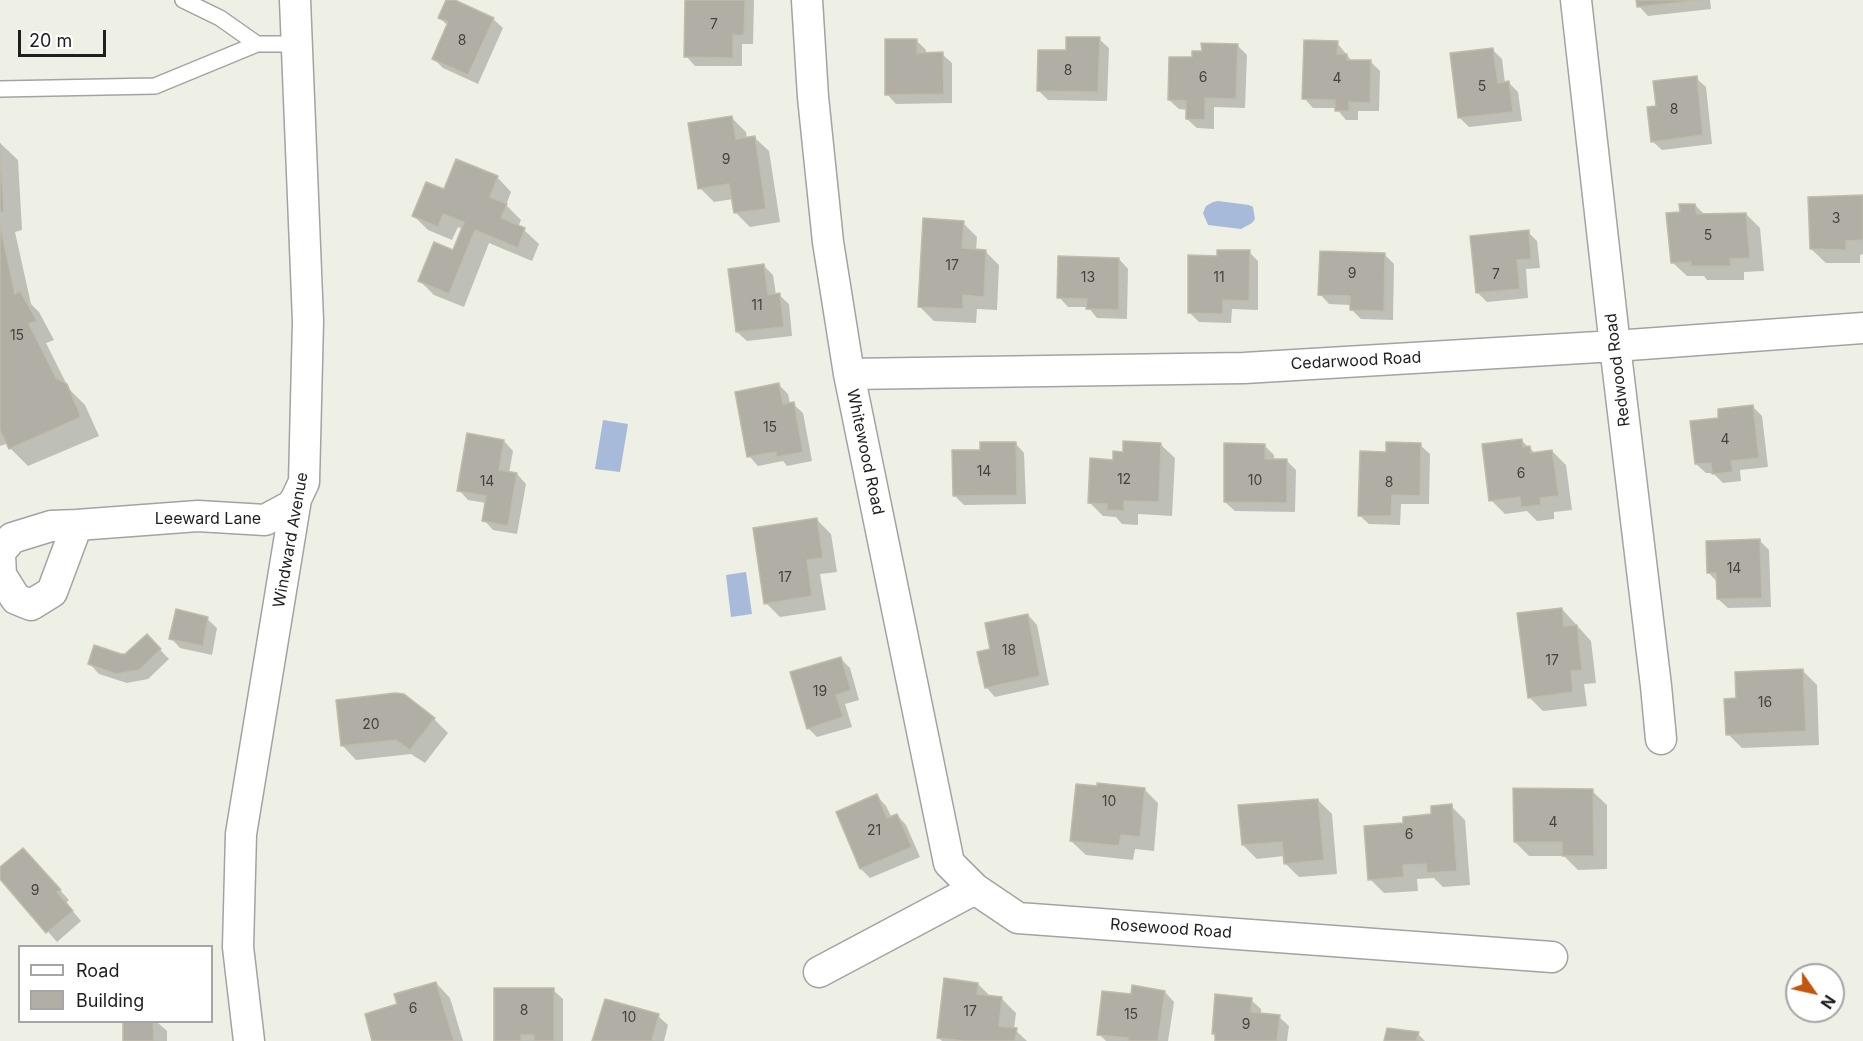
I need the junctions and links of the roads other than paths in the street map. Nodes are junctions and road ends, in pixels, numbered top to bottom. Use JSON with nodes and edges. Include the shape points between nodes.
{"nodes":[{"id":1,"x":183,"y":0,"type":"edge"},
{"id":2,"x":295,"y":0,"type":"edge"},
{"id":3,"x":807,"y":0,"type":"edge"},
{"id":4,"x":1575,"y":0,"type":"edge"},
{"id":5,"x":257,"y":44,"type":"junction"},
{"id":6,"x":297,"y":44,"type":"junction"},
{"id":7,"x":0,"y":89,"type":"edge"},
{"id":8,"x":1863,"y":328,"type":"edge"},
{"id":9,"x":1615,"y":346,"type":"junction"},
{"id":10,"x":849,"y":374,"type":"junction"},
{"id":11,"x":296,"y":499,"type":"junction"},
{"id":12,"x":77,"y":525,"type":"junction"},
{"id":13,"x":0,"y":553,"type":"edge"},
{"id":14,"x":1661,"y":739,"type":"dead end"},
{"id":15,"x":975,"y":889,"type":"junction"},
{"id":16,"x":1552,"y":957,"type":"dead end"},
{"id":17,"x":819,"y":972,"type":"dead end"},
{"id":18,"x":249,"y":1041,"type":"edge"}],
"edges":[{"from":1,"to":5,"type":"lane","via":[[220,18]]},
{"from":2,"to":6,"type":"street","name":"Windward Avenue"},
{"from":3,"to":10,"type":"street","name":"Whitewood Road","via":[[828,242]]},
{"from":4,"to":9,"type":"street","name":"Redwood Road"},
{"from":5,"to":6,"type":"lane"},
{"from":5,"to":7,"type":"lane","via":[[155,86]]},
{"from":6,"to":11,"type":"street","name":"Windward Avenue","via":[[308,321],[304,482]]},
{"from":8,"to":9,"type":"street","name":"Cedarwood Road"},
{"from":9,"to":10,"type":"street","name":"Cedarwood Road","via":[[1244,368]]},
{"from":9,"to":14,"type":"street","name":"Redwood Road"},
{"from":10,"to":15,"type":"street","name":"Whitewood Road","via":[[949,863]]},
{"from":11,"to":12,"type":"street","name":"Leeward Lane","via":[[265,520],[198,516]]},
{"from":11,"to":18,"type":"street","name":"Windward Avenue","via":[[242,834],[238,947]]},
{"from":12,"to":13,"type":"street","name":"Leeward Lane","via":[[51,526],[12,538]]},
{"from":12,"to":13,"type":"street","name":"Leeward Lane","via":[[52,592],[31,604],[16,600],[1,575]]},
{"from":15,"to":16,"type":"street","name":"Rosewood Road","via":[[1018,918]]},
{"from":15,"to":17,"type":"street"}]}
